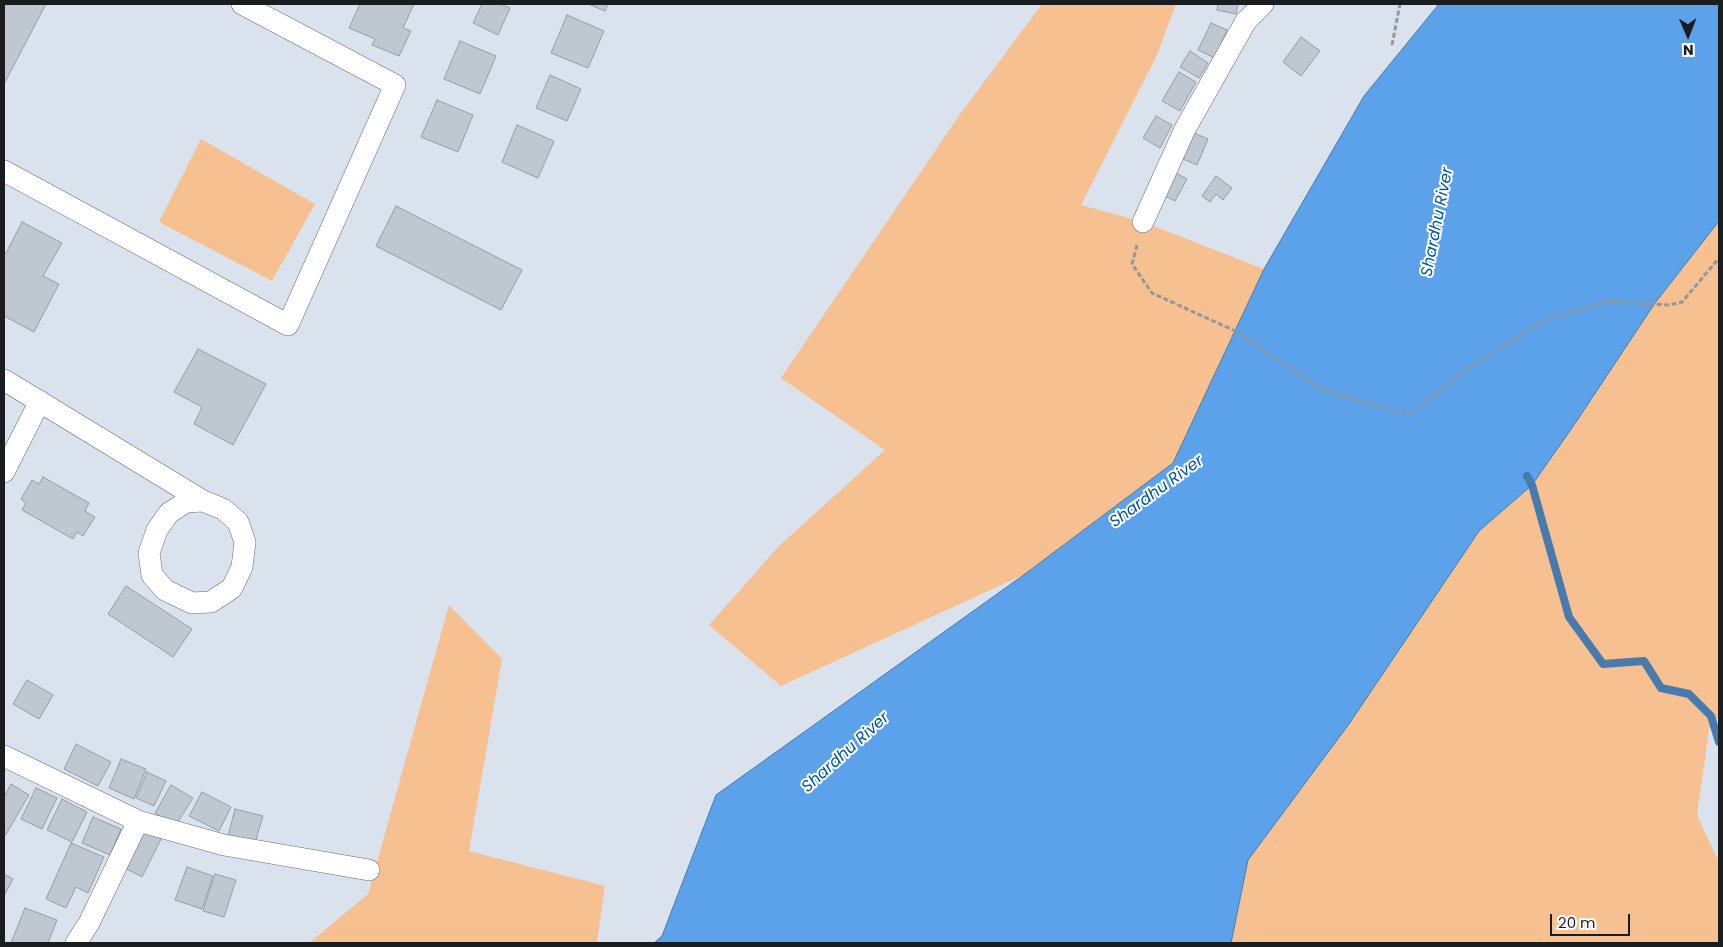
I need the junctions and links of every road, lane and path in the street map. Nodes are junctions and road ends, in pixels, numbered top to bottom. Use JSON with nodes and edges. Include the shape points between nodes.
{"nodes":[{"id":1,"x":242,"y":4,"type":"edge"},
{"id":2,"x":1263,"y":4,"type":"edge"},
{"id":3,"x":1400,"y":4,"type":"edge"},
{"id":4,"x":1392,"y":45,"type":"dead end"},
{"id":5,"x":4,"y":170,"type":"edge"},
{"id":6,"x":1143,"y":222,"type":"joint"},
{"id":7,"x":1719,"y":258,"type":"edge"},
{"id":8,"x":4,"y":380,"type":"edge"},
{"id":9,"x":40,"y":401,"type":"junction"},
{"id":10,"x":4,"y":472,"type":"edge"},
{"id":11,"x":203,"y":501,"type":"junction"},
{"id":12,"x":4,"y":756,"type":"edge"},
{"id":13,"x":138,"y":821,"type":"junction"},
{"id":14,"x":369,"y":870,"type":"dead end"},
{"id":15,"x":76,"y":943,"type":"edge"}],
"edges":[{"from":1,"to":5,"type":"street","via":[[395,85],[288,324]]},
{"from":2,"to":6,"type":"street","via":[[1246,21],[1184,129]]},
{"from":3,"to":4,"type":"path"},
{"from":6,"to":7,"type":"path","via":[[1132,264],[1152,293],[1235,331],[1323,390],[1409,415],[1468,368],[1542,321],[1609,301],[1669,305],[1682,302]]},
{"from":8,"to":9,"type":"street"},
{"from":9,"to":10,"type":"street"},
{"from":9,"to":11,"type":"street"},
{"from":11,"to":11,"type":"street","via":[[223,509],[238,522],[245,542],[242,567],[232,588],[211,602],[192,603],[165,590],[152,576],[149,553],[157,530],[169,513],[186,502]]},
{"from":12,"to":13,"type":"street"},
{"from":13,"to":14,"type":"street","via":[[224,844]]},
{"from":13,"to":15,"type":"street","via":[[89,923]]}]}
